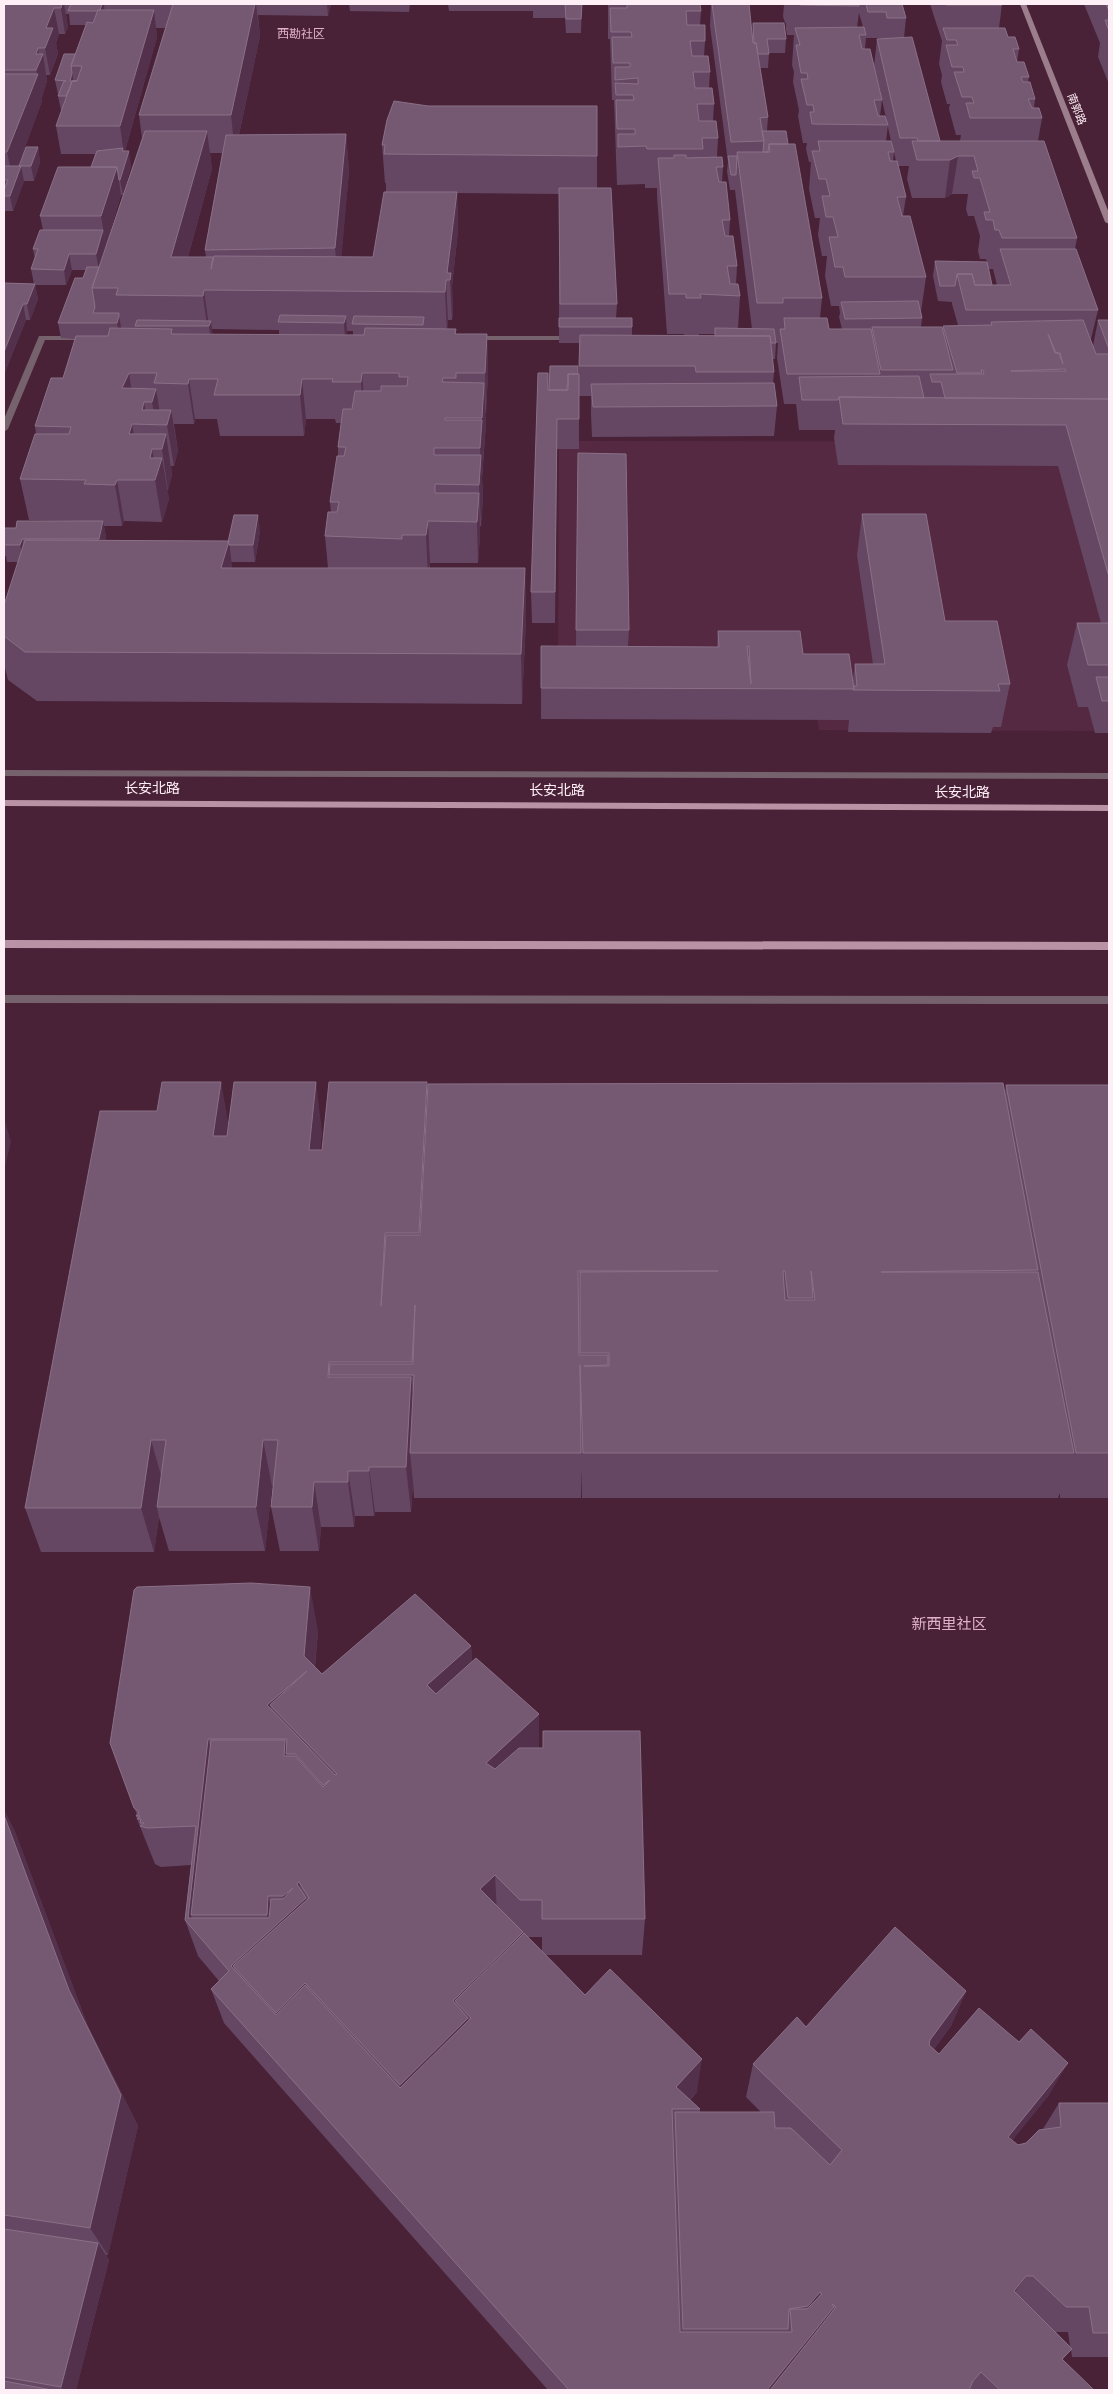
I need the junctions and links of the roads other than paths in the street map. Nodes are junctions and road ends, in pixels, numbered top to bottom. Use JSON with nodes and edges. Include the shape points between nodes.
{"nodes":[{"id":1,"x":1024,"y":4,"type":"edge"},
{"id":2,"x":1109,"y":222,"type":"edge"},
{"id":3,"x":82,"y":338,"type":"edge"},
{"id":4,"x":458,"y":338,"type":"edge"},
{"id":5,"x":587,"y":338,"type":"edge"},
{"id":6,"x":4,"y":429,"type":"edge"},
{"id":7,"x":4,"y":772,"type":"edge"},
{"id":8,"x":1109,"y":776,"type":"edge"},
{"id":9,"x":4,"y":803,"type":"edge"},
{"id":10,"x":1109,"y":808,"type":"edge"},
{"id":11,"x":4,"y":944,"type":"edge"},
{"id":12,"x":1109,"y":946,"type":"edge"},
{"id":13,"x":4,"y":999,"type":"edge"},
{"id":14,"x":1109,"y":1000,"type":"edge"}],
"edges":[{"from":1,"to":2,"type":"street","name":"南郭路"},
{"from":3,"to":6,"type":"street","via":[[42,338]]},
{"from":4,"to":5,"type":"street"},
{"from":7,"to":8,"type":"street"},
{"from":9,"to":10,"type":"main road","name":"长安北路"},
{"from":11,"to":12,"type":"main road"},
{"from":13,"to":14,"type":"street"}]}
